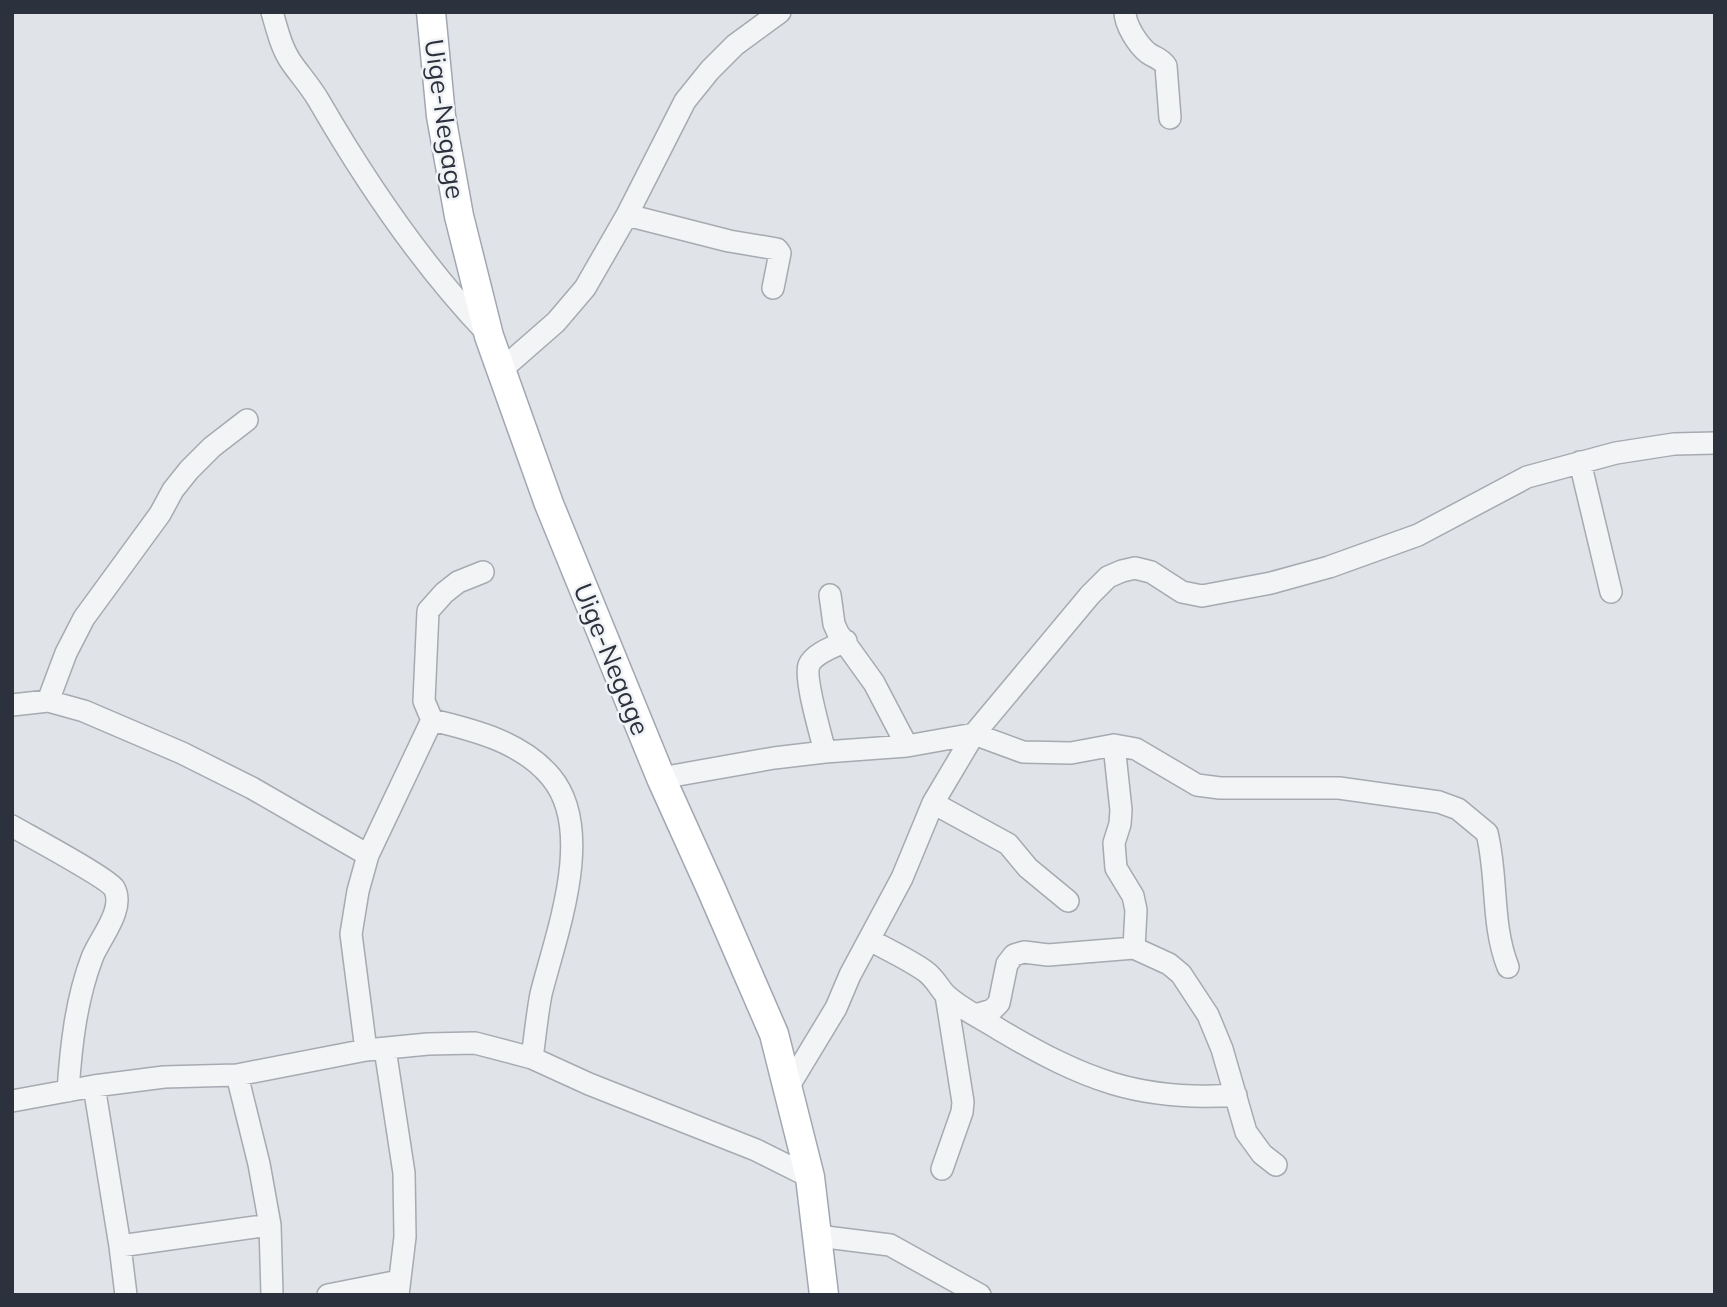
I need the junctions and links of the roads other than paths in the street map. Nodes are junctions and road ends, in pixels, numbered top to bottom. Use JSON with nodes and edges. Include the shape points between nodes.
{"nodes":[{"id":1,"x":272,"y":12,"type":"edge"},
{"id":2,"x":431,"y":12,"type":"edge"},
{"id":3,"x":780,"y":12,"type":"edge"},
{"id":4,"x":1125,"y":12,"type":"edge"},
{"id":5,"x":1170,"y":118,"type":"dead end"},
{"id":6,"x":627,"y":215,"type":"junction"},
{"id":7,"x":773,"y":288,"type":"dead end"},
{"id":8,"x":489,"y":336,"type":"junction"},
{"id":9,"x":500,"y":371,"type":"junction"},
{"id":10,"x":247,"y":420,"type":"dead end"},
{"id":11,"x":1715,"y":443,"type":"edge"},
{"id":12,"x":1580,"y":461,"type":"junction"},
{"id":13,"x":483,"y":572,"type":"dead end"},
{"id":14,"x":1611,"y":592,"type":"dead end"},
{"id":15,"x":830,"y":595,"type":"dead end"},
{"id":16,"x":846,"y":641,"type":"junction"},
{"id":17,"x":48,"y":701,"type":"junction"},
{"id":18,"x":12,"y":705,"type":"edge"},
{"id":19,"x":432,"y":720,"type":"junction"},
{"id":20,"x":974,"y":734,"type":"junction"},
{"id":21,"x":1114,"y":745,"type":"junction"},
{"id":22,"x":907,"y":746,"type":"junction"},
{"id":23,"x":825,"y":752,"type":"junction"},
{"id":24,"x":661,"y":779,"type":"junction"},
{"id":25,"x":933,"y":803,"type":"junction"},
{"id":26,"x":12,"y":826,"type":"edge"},
{"id":27,"x":368,"y":855,"type":"junction"},
{"id":28,"x":1068,"y":901,"type":"dead end"},
{"id":29,"x":870,"y":940,"type":"junction"},
{"id":30,"x":1134,"y":948,"type":"junction"},
{"id":31,"x":1508,"y":967,"type":"dead end"},
{"id":32,"x":946,"y":995,"type":"junction"},
{"id":33,"x":975,"y":1015,"type":"junction"},
{"id":34,"x":375,"y":1050,"type":"junction"},
{"id":35,"x":532,"y":1058,"type":"junction"},
{"id":36,"x":237,"y":1075,"type":"junction"},
{"id":37,"x":94,"y":1086,"type":"junction"},
{"id":38,"x":787,"y":1089,"type":"junction"},
{"id":39,"x":68,"y":1091,"type":"junction"},
{"id":40,"x":1236,"y":1095,"type":"junction"},
{"id":41,"x":12,"y":1101,"type":"edge"},
{"id":42,"x":1276,"y":1165,"type":"dead end"},
{"id":43,"x":942,"y":1170,"type":"dead end"},
{"id":44,"x":810,"y":1177,"type":"junction"},
{"id":45,"x":270,"y":1225,"type":"junction"},
{"id":46,"x":818,"y":1236,"type":"junction"},
{"id":47,"x":120,"y":1246,"type":"junction"},
{"id":48,"x":399,"y":1288,"type":"edge"},
{"id":49,"x":126,"y":1295,"type":"edge"},
{"id":50,"x":272,"y":1295,"type":"edge"},
{"id":51,"x":328,"y":1295,"type":"edge"},
{"id":52,"x":824,"y":1295,"type":"edge"},
{"id":53,"x":980,"y":1295,"type":"edge"}],
"edges":[{"from":1,"to":8,"type":"street","via":[[290,61],[365,177],[447,290]]},
{"from":2,"to":8,"type":"main road","name":"Uige-Negage","via":[[440,117]]},
{"from":3,"to":6,"type":"street","via":[[735,45],[685,101]]},
{"from":4,"to":5,"type":"street","via":[[1139,44],[1166,66]]},
{"from":6,"to":7,"type":"street","via":[[777,249]]},
{"from":6,"to":9,"type":"street","via":[[570,307]]},
{"from":8,"to":9,"type":"main road","name":"Uige-Negage"},
{"from":9,"to":24,"type":"main road","name":"Uige-Negage"},
{"from":10,"to":17,"type":"street","via":[[212,447],[173,489],[84,618]]},
{"from":11,"to":12,"type":"street","via":[[1674,444]]},
{"from":12,"to":14,"type":"street"},
{"from":12,"to":20,"type":"street","via":[[1527,477],[1418,535],[1270,583],[1202,596],[1182,592],[1151,572],[1122,571],[1090,595]]},
{"from":13,"to":19,"type":"street","via":[[458,582],[428,611],[424,701]]},
{"from":15,"to":16,"type":"street","via":[[834,624]]},
{"from":16,"to":22,"type":"street"},
{"from":16,"to":23,"type":"street","via":[[819,655],[807,676]]},
{"from":17,"to":18,"type":"street"},
{"from":17,"to":27,"type":"street","via":[[84,711],[182,753]]},
{"from":19,"to":27,"type":"street"},
{"from":19,"to":35,"type":"street","via":[[479,732],[528,757],[561,790],[571,818],[568,892],[541,998]]},
{"from":20,"to":21,"type":"street","via":[[1023,752],[1048,754]]},
{"from":20,"to":22,"type":"street"},
{"from":20,"to":25,"type":"street"},
{"from":21,"to":30,"type":"street","via":[[1121,810],[1114,842],[1116,868],[1133,896]]},
{"from":21,"to":31,"type":"street","via":[[1136,749],[1198,785],[1339,788],[1439,802],[1458,809],[1486,833],[1499,945]]},
{"from":22,"to":23,"type":"street"},
{"from":23,"to":24,"type":"street"},
{"from":24,"to":38,"type":"main road","name":"Uige-Negage","via":[[774,1034]]},
{"from":25,"to":28,"type":"street","via":[[1008,844],[1028,868]]},
{"from":25,"to":29,"type":"street"},
{"from":26,"to":39,"type":"street","via":[[104,880],[113,887],[117,900],[85,982],[70,1053]]},
{"from":27,"to":34,"type":"street","via":[[351,934]]},
{"from":29,"to":32,"type":"street","via":[[926,971]]},
{"from":29,"to":38,"type":"street","via":[[836,1009]]},
{"from":30,"to":33,"type":"street","via":[[1014,955],[1007,964],[999,1003]]},
{"from":30,"to":40,"type":"street","via":[[1169,964],[1192,989],[1208,1015]]},
{"from":32,"to":33,"type":"street"},
{"from":32,"to":43,"type":"street","via":[[963,1101]]},
{"from":33,"to":40,"type":"street","via":[[1048,1059],[1095,1079],[1144,1093],[1199,1098]]},
{"from":34,"to":35,"type":"street","via":[[475,1043]]},
{"from":34,"to":36,"type":"street"},
{"from":34,"to":48,"type":"street","via":[[404,1172],[405,1237]]},
{"from":35,"to":44,"type":"street","via":[[756,1150]]},
{"from":36,"to":37,"type":"street","via":[[164,1077]]},
{"from":36,"to":45,"type":"street"},
{"from":37,"to":39,"type":"street"},
{"from":37,"to":47,"type":"street"},
{"from":38,"to":44,"type":"main road","name":"Uige-Negage"},
{"from":39,"to":41,"type":"street"},
{"from":40,"to":42,"type":"street","via":[[1252,1143]]},
{"from":44,"to":46,"type":"main road","name":"Uige-Negage"},
{"from":45,"to":47,"type":"street"},
{"from":45,"to":50,"type":"street"},
{"from":46,"to":52,"type":"main road","name":"Uige-Negage"},
{"from":46,"to":53,"type":"street","via":[[890,1245]]},
{"from":47,"to":49,"type":"street"},
{"from":48,"to":51,"type":"street"}]}
